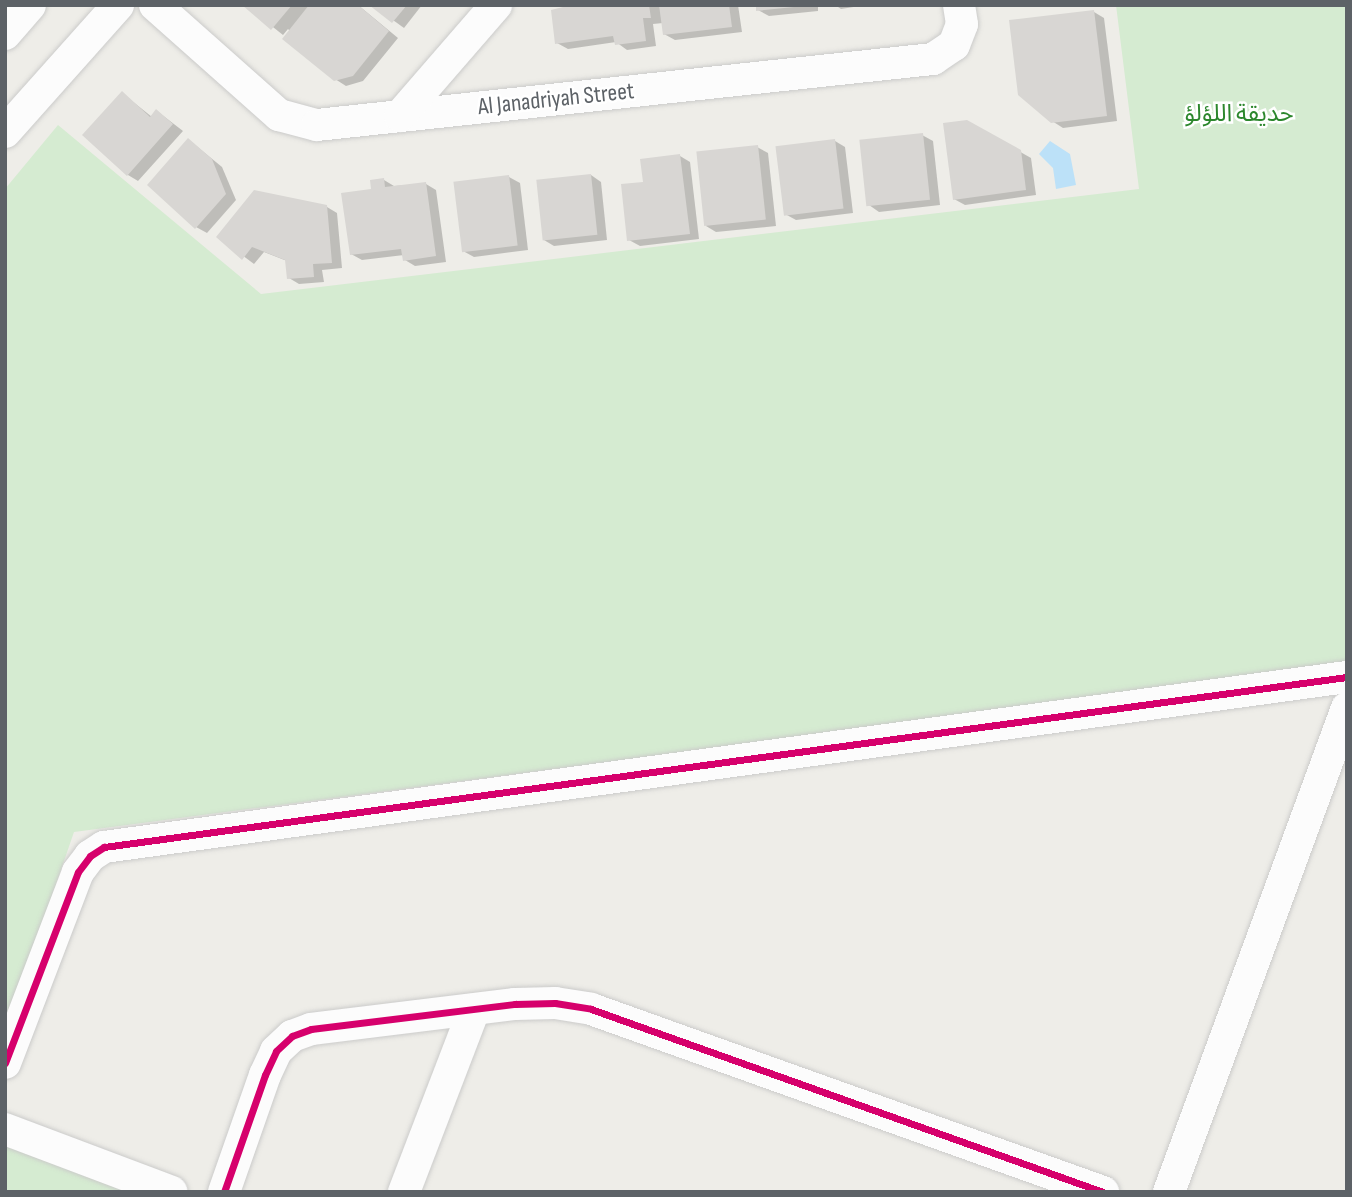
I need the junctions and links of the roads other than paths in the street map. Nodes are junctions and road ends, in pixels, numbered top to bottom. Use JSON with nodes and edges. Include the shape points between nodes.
{"nodes":[{"id":1,"x":30,"y":5,"type":"edge"},
{"id":2,"x":118,"y":5,"type":"edge"},
{"id":3,"x":155,"y":5,"type":"edge"},
{"id":4,"x":496,"y":5,"type":"edge"},
{"id":5,"x":959,"y":5,"type":"edge"},
{"id":6,"x":5,"y":34,"type":"edge"},
{"id":7,"x":400,"y":116,"type":"junction"},
{"id":8,"x":5,"y":132,"type":"edge"},
{"id":9,"x":1347,"y":677,"type":"edge"},
{"id":10,"x":1347,"y":708,"type":"edge"},
{"id":11,"x":474,"y":1010,"type":"junction"},
{"id":12,"x":5,"y":1063,"type":"edge"},
{"id":13,"x":5,"y":1129,"type":"edge"},
{"id":14,"x":172,"y":1192,"type":"edge"},
{"id":15,"x":224,"y":1192,"type":"edge"},
{"id":16,"x":404,"y":1192,"type":"edge"},
{"id":17,"x":1103,"y":1192,"type":"edge"},
{"id":18,"x":1169,"y":1192,"type":"edge"}],
"edges":[{"from":1,"to":6,"type":"street"},
{"from":2,"to":8,"type":"street"},
{"from":3,"to":7,"type":"street","name":"Al Janadriyah Street","via":[[279,115],[317,125]]},
{"from":4,"to":7,"type":"street"},
{"from":5,"to":7,"type":"street","name":"Al Janadriyah Street","via":[[962,24],[954,46],[933,59]]},
{"from":9,"to":12,"type":"street","via":[[104,847],[78,872]]},
{"from":10,"to":18,"type":"street"},
{"from":11,"to":15,"type":"street","via":[[311,1029],[292,1036],[276,1052],[265,1074]]},
{"from":11,"to":16,"type":"street"},
{"from":11,"to":17,"type":"street","via":[[555,1003],[591,1009]]},
{"from":13,"to":14,"type":"street"}]}
